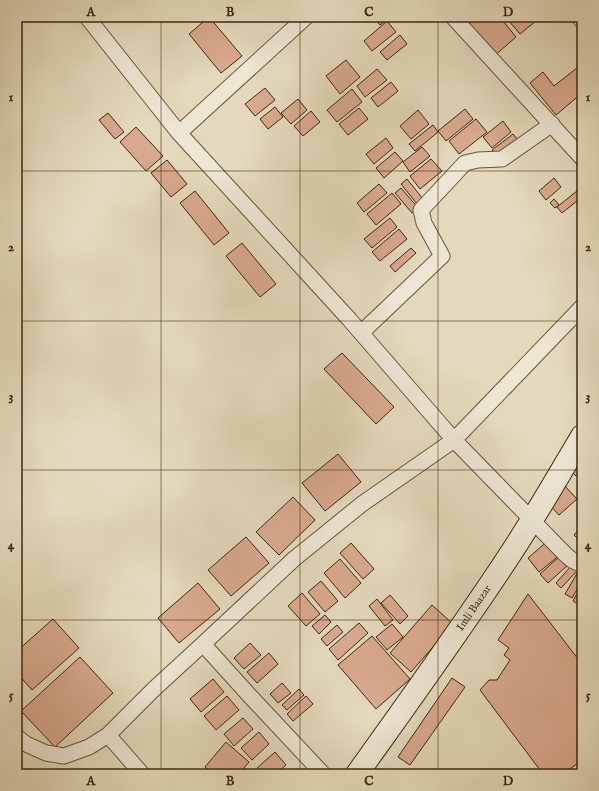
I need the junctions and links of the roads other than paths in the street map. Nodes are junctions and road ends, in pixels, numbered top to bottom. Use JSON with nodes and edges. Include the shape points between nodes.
{"nodes":[{"id":1,"x":86,"y":17,"type":"edge"},
{"id":2,"x":306,"y":17,"type":"edge"},
{"id":3,"x":452,"y":17,"type":"edge"},
{"id":4,"x":579,"y":17,"type":"edge"},
{"id":5,"x":582,"y":21,"type":"edge"},
{"id":6,"x":552,"y":124,"type":"junction"},
{"id":7,"x":179,"y":133,"type":"junction"},
{"id":8,"x":582,"y":158,"type":"edge"},
{"id":9,"x":582,"y":307,"type":"edge"},
{"id":10,"x":361,"y":333,"type":"junction"},
{"id":11,"x":582,"y":436,"type":"edge"},
{"id":12,"x":454,"y":440,"type":"junction"},
{"id":13,"x":532,"y":520,"type":"junction"},
{"id":14,"x":582,"y":565,"type":"edge"},
{"id":15,"x":203,"y":644,"type":"junction"},
{"id":16,"x":108,"y":735,"type":"junction"},
{"id":17,"x":17,"y":737,"type":"edge"},
{"id":18,"x":142,"y":774,"type":"edge"},
{"id":19,"x":323,"y":774,"type":"edge"},
{"id":20,"x":357,"y":774,"type":"edge"}],
"edges":[{"from":1,"to":7,"type":"street"},
{"from":2,"to":7,"type":"street"},
{"from":3,"to":6,"type":"street"},
{"from":4,"to":5,"type":"street"},
{"from":6,"to":8,"type":"street"},
{"from":6,"to":10,"type":"street","via":[[502,159],[478,160],[465,164],[421,210],[424,223],[442,256]]},
{"from":7,"to":10,"type":"street"},
{"from":9,"to":12,"type":"street"},
{"from":10,"to":12,"type":"street"},
{"from":11,"to":13,"type":"main road","name":"Imli Baazar"},
{"from":12,"to":13,"type":"street"},
{"from":12,"to":15,"type":"street","via":[[362,504],[294,559]]},
{"from":13,"to":14,"type":"street","via":[[565,554]]},
{"from":13,"to":20,"type":"main road","name":"Imli Baazar"},
{"from":15,"to":16,"type":"street"},
{"from":15,"to":19,"type":"street"},
{"from":16,"to":17,"type":"street","via":[[89,747],[64,756],[46,753]]},
{"from":16,"to":18,"type":"street"}]}
